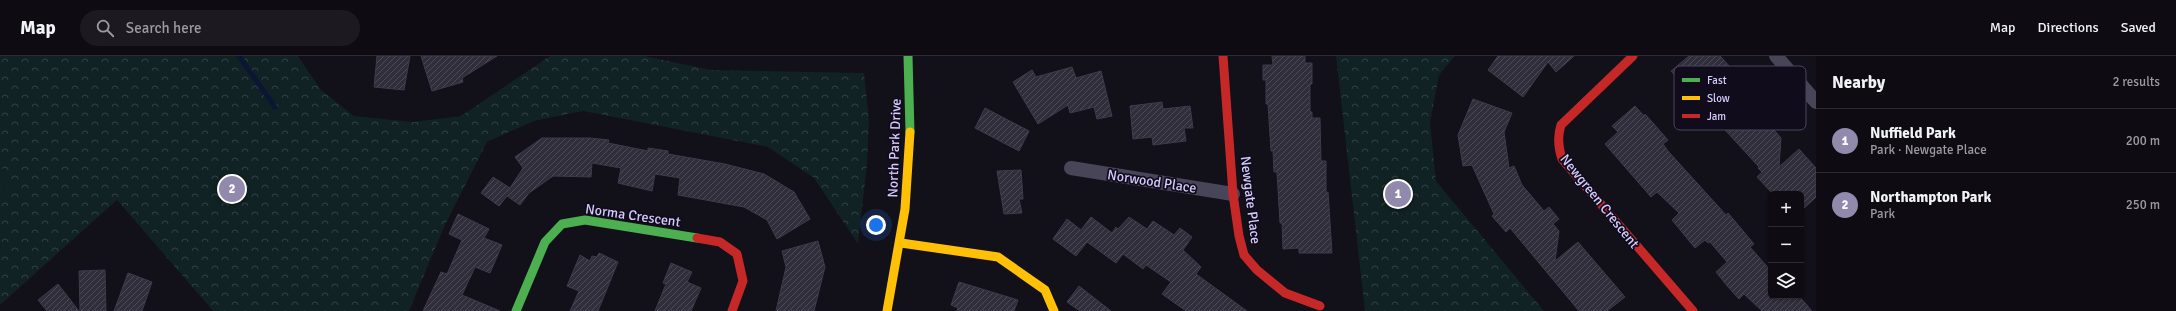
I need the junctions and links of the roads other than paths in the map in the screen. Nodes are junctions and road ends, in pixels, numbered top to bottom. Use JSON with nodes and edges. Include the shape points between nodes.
{"nodes":[{"id":1,"x":908,"y":56,"type":"edge"},
{"id":2,"x":1223,"y":56,"type":"edge"},
{"id":3,"x":1633,"y":56,"type":"edge"},
{"id":4,"x":1776,"y":56,"type":"edge"},
{"id":5,"x":1785,"y":66,"type":"edge"},
{"id":6,"x":1806,"y":90,"type":"edge"},
{"id":7,"x":1816,"y":102,"type":"edge"},
{"id":8,"x":1071,"y":168,"type":"dead end"},
{"id":9,"x":1234,"y":194,"type":"junction"},
{"id":10,"x":901,"y":243,"type":"junction"},
{"id":11,"x":1320,"y":306,"type":"dead end"},
{"id":12,"x":516,"y":311,"type":"edge"},
{"id":13,"x":732,"y":311,"type":"edge"},
{"id":14,"x":887,"y":311,"type":"edge"},
{"id":15,"x":1054,"y":311,"type":"edge"},
{"id":16,"x":1692,"y":311,"type":"edge"}],
"edges":[{"from":1,"to":10,"type":"street","name":"North Park Drive","via":[[910,140],[908,192]]},
{"from":2,"to":9,"type":"street","name":"Newgate Place"},
{"from":3,"to":16,"type":"street","name":"Newgreen Crescent","via":[[1560,125],[1557,134],[1559,148],[1562,159]]},
{"from":4,"to":5,"type":"street"},
{"from":6,"to":7,"type":"street"},
{"from":8,"to":9,"type":"street","name":"Norwood Place"},
{"from":9,"to":11,"type":"street","name":"Newgate Place","via":[[1244,255],[1257,270],[1285,293]]},
{"from":10,"to":14,"type":"street","name":"North Park Drive"},
{"from":10,"to":15,"type":"street","via":[[998,257],[1045,290]]},
{"from":12,"to":13,"type":"street","name":"Norma Crescent","via":[[545,242],[562,224],[585,220],[720,242],[736,254],[743,281]]}]}
